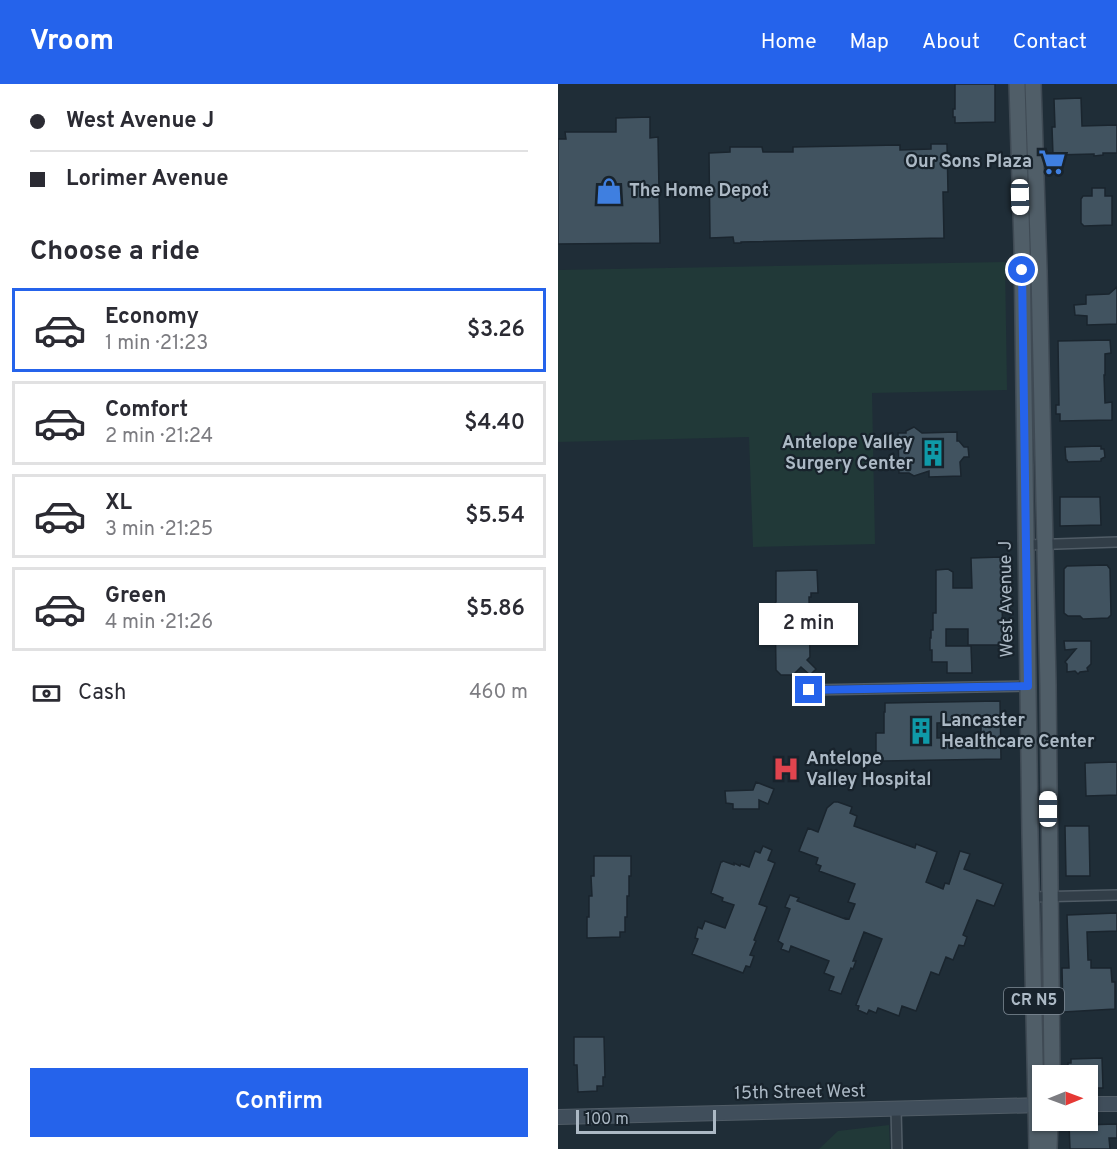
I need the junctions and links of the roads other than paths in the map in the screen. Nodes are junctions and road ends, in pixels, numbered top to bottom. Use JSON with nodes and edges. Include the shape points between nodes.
{"nodes":[{"id":1,"x":1017,"y":84,"type":"edge"},
{"id":2,"x":1034,"y":84,"type":"edge"},
{"id":3,"x":1019,"y":151,"type":"junction"},
{"id":4,"x":1022,"y":245,"type":"junction"},
{"id":5,"x":1038,"y":246,"type":"junction"},
{"id":6,"x":1040,"y":318,"type":"junction"},
{"id":7,"x":1117,"y":542,"type":"edge"},
{"id":8,"x":1026,"y":544,"type":"junction"},
{"id":9,"x":1044,"y":544,"type":"junction"},
{"id":10,"x":1027,"y":618,"type":"junction"},
{"id":11,"x":1048,"y":685,"type":"junction"},
{"id":12,"x":1028,"y":686,"type":"junction"},
{"id":13,"x":809,"y":690,"type":"dead end"},
{"id":14,"x":1048,"y":767,"type":"junction"},
{"id":15,"x":1117,"y":895,"type":"edge"},
{"id":16,"x":1031,"y":897,"type":"junction"},
{"id":17,"x":1050,"y":897,"type":"junction"},
{"id":18,"x":1037,"y":1065,"type":"edge"},
{"id":19,"x":1052,"y":1065,"type":"edge"},
{"id":20,"x":1098,"y":1104,"type":"edge"},
{"id":21,"x":1117,"y":1104,"type":"edge"},
{"id":22,"x":1032,"y":1105,"type":"edge"},
{"id":23,"x":896,"y":1109,"type":"junction"},
{"id":24,"x":560,"y":1120,"type":"edge"},
{"id":25,"x":1037,"y":1131,"type":"edge"},
{"id":26,"x":1050,"y":1131,"type":"edge"},
{"id":27,"x":897,"y":1149,"type":"edge"},
{"id":28,"x":1036,"y":1149,"type":"edge"},
{"id":29,"x":1049,"y":1149,"type":"edge"}],
"edges":[{"from":1,"to":3,"type":"main road","name":"West Avenue J","number":"CR N5"},
{"from":2,"to":5,"type":"main road","number":"CR N5"},
{"from":3,"to":4,"type":"main road","name":"West Avenue J","number":"CR N5"},
{"from":3,"to":5,"type":"main road","via":[[1026,160],[1028,234]]},
{"from":4,"to":6,"type":"main road","via":[[1029,258],[1030,309]]},
{"from":4,"to":8,"type":"main road","name":"West Avenue J","number":"CR N5"},
{"from":5,"to":6,"type":"main road","number":"CR N5"},
{"from":6,"to":9,"type":"main road","number":"CR N5"},
{"from":7,"to":9,"type":"street"},
{"from":8,"to":9,"type":"street"},
{"from":8,"to":10,"type":"main road","name":"West Avenue J","number":"CR N5"},
{"from":9,"to":11,"type":"main road","number":"CR N5"},
{"from":10,"to":11,"type":"main road","via":[[1035,634],[1036,674]]},
{"from":10,"to":12,"type":"main road","name":"West Avenue J","number":"CR N5"},
{"from":11,"to":14,"type":"main road","number":"CR N5"},
{"from":12,"to":13,"type":"street"},
{"from":12,"to":14,"type":"main road","via":[[1037,696],[1038,754]]},
{"from":12,"to":16,"type":"main road","name":"West Avenue J","number":"CR N5"},
{"from":14,"to":17,"type":"main road","number":"CR N5"},
{"from":15,"to":17,"type":"street"},
{"from":16,"to":17,"type":"street"},
{"from":16,"to":18,"type":"main road","name":"West Avenue J","number":"CR N5"},
{"from":17,"to":19,"type":"main road","number":"CR N5"},
{"from":20,"to":21,"type":"street"},
{"from":22,"to":23,"type":"street","name":"15th Street West"},
{"from":23,"to":24,"type":"street","name":"15th Street West"},
{"from":23,"to":27,"type":"street"},
{"from":25,"to":28,"type":"main road","name":"West Avenue J","number":"CR N5"},
{"from":26,"to":29,"type":"main road"}]}
